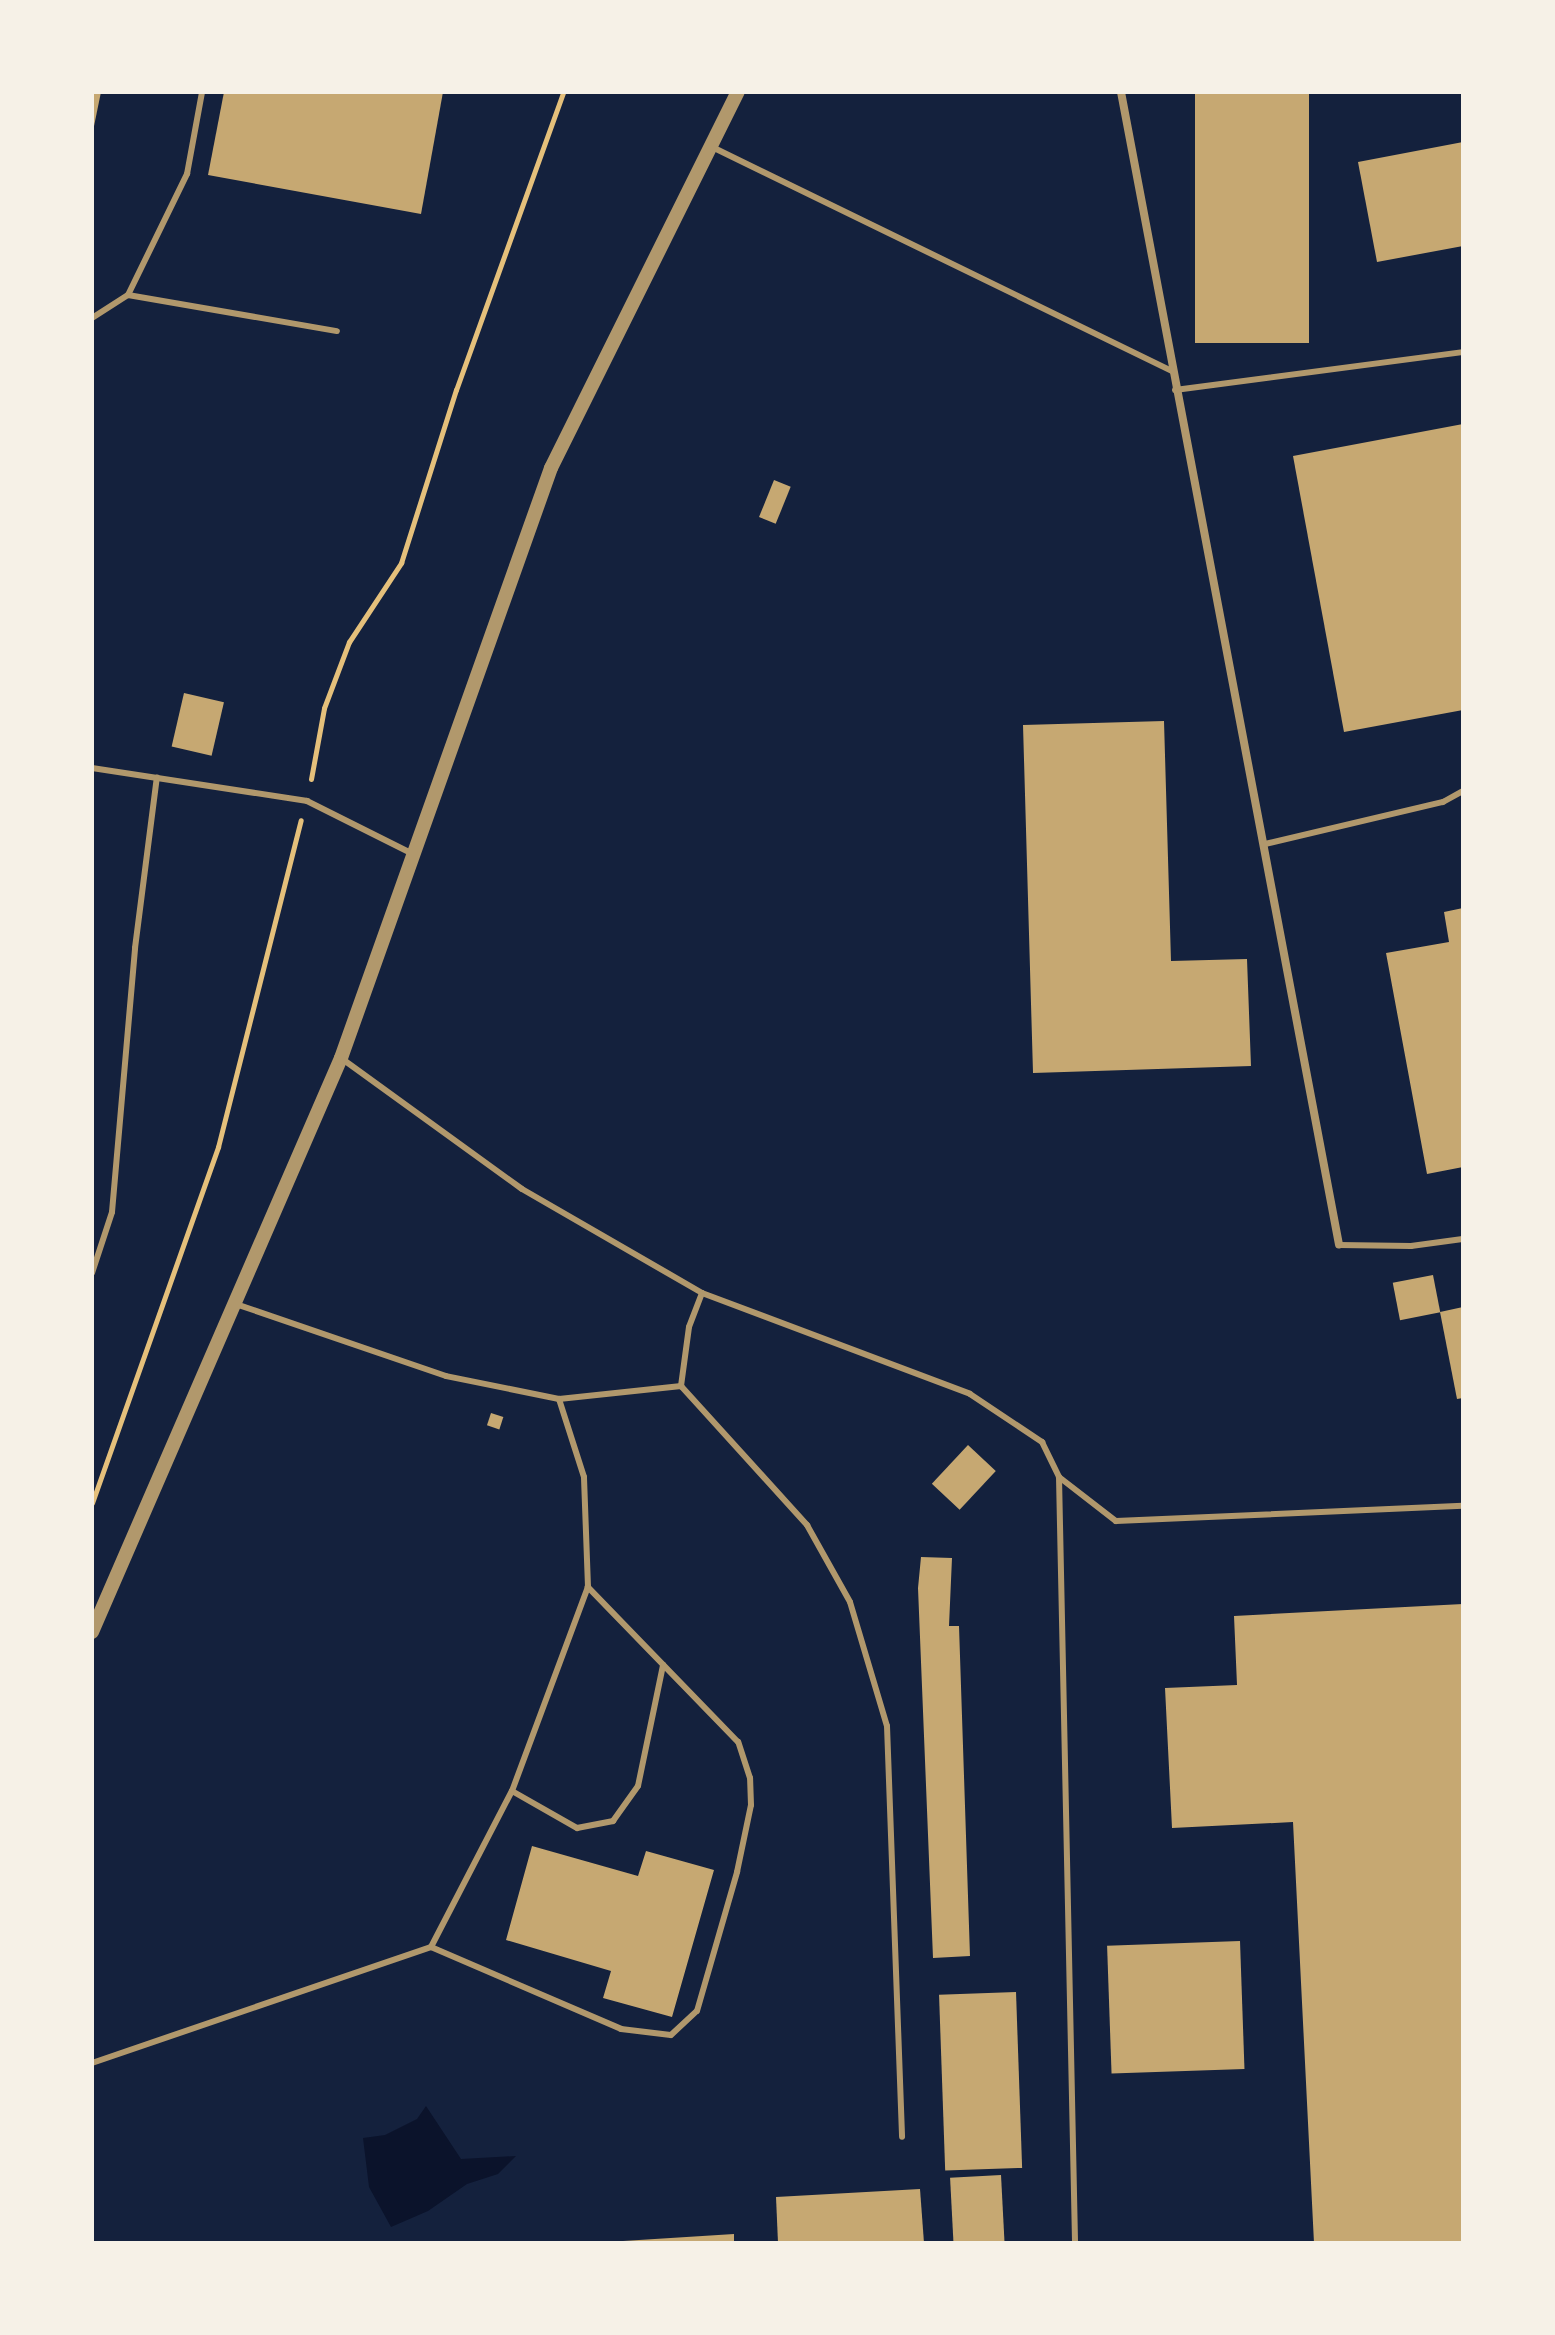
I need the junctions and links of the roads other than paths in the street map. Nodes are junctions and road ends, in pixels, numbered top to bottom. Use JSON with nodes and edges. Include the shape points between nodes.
{"nodes":[{"id":1,"x":202,"y":92,"type":"edge"},
{"id":2,"x":738,"y":92,"type":"edge"},
{"id":3,"x":1121,"y":92,"type":"edge"},
{"id":4,"x":710,"y":146,"type":"junction"},
{"id":5,"x":128,"y":295,"type":"junction"},
{"id":6,"x":92,"y":318,"type":"edge"},
{"id":7,"x":337,"y":331,"type":"dead end"},
{"id":8,"x":1463,"y":352,"type":"edge"},
{"id":9,"x":1172,"y":371,"type":"junction"},
{"id":10,"x":1175,"y":390,"type":"junction"},
{"id":11,"x":92,"y":768,"type":"edge"},
{"id":12,"x":157,"y":777,"type":"junction"},
{"id":13,"x":1463,"y":791,"type":"edge"},
{"id":14,"x":1265,"y":844,"type":"junction"},
{"id":15,"x":416,"y":856,"type":"junction"},
{"id":16,"x":341,"y":1058,"type":"junction"},
{"id":17,"x":1463,"y":1239,"type":"edge"},
{"id":18,"x":1339,"y":1245,"type":"joint"},
{"id":19,"x":92,"y":1273,"type":"edge"},
{"id":20,"x":702,"y":1293,"type":"junction"},
{"id":21,"x":231,"y":1302,"type":"junction"},
{"id":22,"x":681,"y":1386,"type":"junction"},
{"id":23,"x":559,"y":1399,"type":"junction"},
{"id":24,"x":1059,"y":1477,"type":"junction"},
{"id":25,"x":1463,"y":1506,"type":"edge"},
{"id":26,"x":588,"y":1587,"type":"junction"},
{"id":27,"x":92,"y":1632,"type":"edge"},
{"id":28,"x":663,"y":1665,"type":"junction"},
{"id":29,"x":512,"y":1791,"type":"junction"},
{"id":30,"x":431,"y":1947,"type":"junction"},
{"id":31,"x":92,"y":2063,"type":"edge"},
{"id":32,"x":902,"y":2137,"type":"dead end"},
{"id":33,"x":1075,"y":2243,"type":"edge"}],
"edges":[{"from":1,"to":5,"type":"lane","via":[[187,174]]},
{"from":2,"to":4,"type":"street"},
{"from":3,"to":9,"type":"street"},
{"from":4,"to":9,"type":"lane"},
{"from":4,"to":15,"type":"street","via":[[551,468]]},
{"from":5,"to":6,"type":"lane"},
{"from":5,"to":7,"type":"lane"},
{"from":8,"to":10,"type":"lane"},
{"from":9,"to":10,"type":"street"},
{"from":10,"to":14,"type":"street"},
{"from":11,"to":12,"type":"lane"},
{"from":12,"to":15,"type":"lane","via":[[307,801]]},
{"from":12,"to":19,"type":"lane","via":[[135,948],[112,1212]]},
{"from":13,"to":14,"type":"lane","via":[[1443,802]]},
{"from":14,"to":18,"type":"street"},
{"from":15,"to":16,"type":"street"},
{"from":16,"to":20,"type":"lane","via":[[522,1189]]},
{"from":16,"to":21,"type":"street"},
{"from":17,"to":18,"type":"lane","via":[[1411,1246]]},
{"from":20,"to":22,"type":"lane","via":[[689,1327]]},
{"from":20,"to":24,"type":"lane","via":[[970,1394],[1042,1442]]},
{"from":21,"to":23,"type":"lane","via":[[446,1376]]},
{"from":21,"to":27,"type":"street"},
{"from":22,"to":23,"type":"lane"},
{"from":22,"to":32,"type":"lane","via":[[807,1525],[850,1602],[887,1726]]},
{"from":23,"to":26,"type":"lane","via":[[584,1477]]},
{"from":24,"to":25,"type":"lane","via":[[1116,1521]]},
{"from":24,"to":33,"type":"lane"},
{"from":26,"to":28,"type":"lane"},
{"from":26,"to":29,"type":"lane"},
{"from":28,"to":29,"type":"lane","via":[[638,1786],[613,1821],[577,1828]]},
{"from":28,"to":30,"type":"lane","via":[[738,1742],[750,1778],[751,1805],[733,1887],[697,2011],[686,2026],[662,2036],[621,2029]]},
{"from":29,"to":30,"type":"lane"},
{"from":30,"to":31,"type":"lane"}]}
